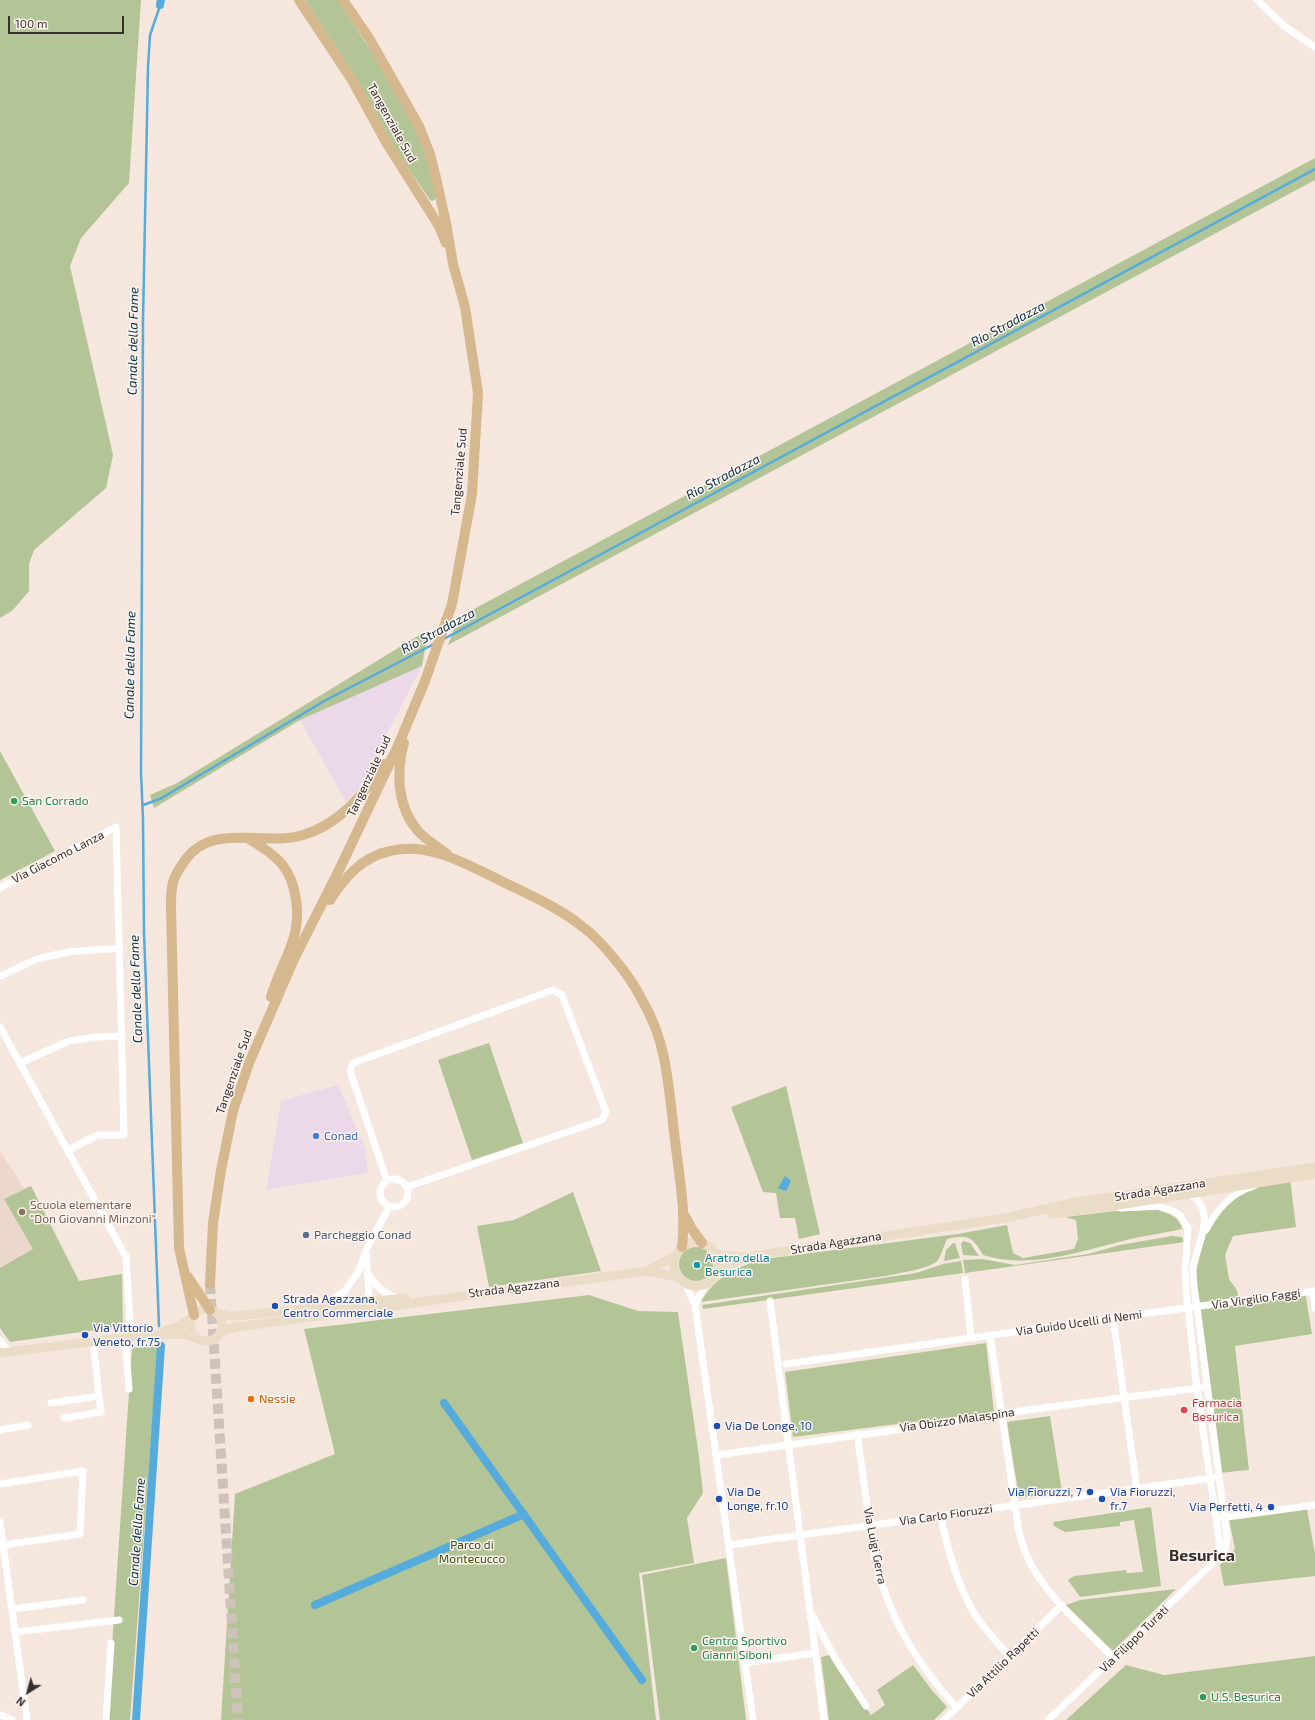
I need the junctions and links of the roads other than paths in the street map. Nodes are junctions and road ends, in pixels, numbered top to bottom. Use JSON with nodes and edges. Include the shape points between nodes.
{"nodes":[{"id":1,"x":299,"y":0,"type":"edge"},
{"id":2,"x":343,"y":0,"type":"edge"},
{"id":3,"x":1257,"y":0,"type":"edge"},
{"id":4,"x":1315,"y":46,"type":"edge"},
{"id":5,"x":454,"y":264,"type":"junction"},
{"id":6,"x":417,"y":699,"type":"junction"},
{"id":7,"x":404,"y":731,"type":"junction"},
{"id":8,"x":249,"y":839,"type":"junction"},
{"id":9,"x":452,"y":858,"type":"junction"},
{"id":10,"x":0,"y":888,"type":"edge"},
{"id":11,"x":120,"y":948,"type":"junction"},
{"id":12,"x":298,"y":953,"type":"junction"},
{"id":13,"x":0,"y":976,"type":"edge"},
{"id":14,"x":0,"y":1027,"type":"edge"},
{"id":15,"x":122,"y":1036,"type":"junction"},
{"id":16,"x":260,"y":1036,"type":"junction"},
{"id":17,"x":20,"y":1063,"type":"junction"},
{"id":18,"x":68,"y":1150,"type":"junction"},
{"id":19,"x":1315,"y":1168,"type":"edge"},
{"id":20,"x":1315,"y":1174,"type":"edge"},
{"id":21,"x":387,"y":1181,"type":"junction"},
{"id":22,"x":1271,"y":1181,"type":"junction"},
{"id":23,"x":407,"y":1187,"type":"junction"},
{"id":24,"x":1191,"y":1194,"type":"junction"},
{"id":25,"x":1121,"y":1196,"type":"junction"},
{"id":26,"x":390,"y":1206,"type":"junction"},
{"id":27,"x":1100,"y":1208,"type":"junction"},
{"id":28,"x":684,"y":1214,"type":"junction"},
{"id":29,"x":1005,"y":1218,"type":"junction"},
{"id":30,"x":1201,"y":1239,"type":"junction"},
{"id":31,"x":702,"y":1243,"type":"junction"},
{"id":32,"x":369,"y":1244,"type":"junction"},
{"id":33,"x":682,"y":1247,"type":"junction"},
{"id":34,"x":714,"y":1253,"type":"junction"},
{"id":35,"x":675,"y":1256,"type":"junction"},
{"id":36,"x":746,"y":1257,"type":"junction"},
{"id":37,"x":184,"y":1270,"type":"junction"},
{"id":38,"x":367,"y":1271,"type":"junction"},
{"id":39,"x":647,"y":1271,"type":"junction"},
{"id":40,"x":715,"y":1273,"type":"junction"},
{"id":41,"x":965,"y":1279,"type":"dead end"},
{"id":42,"x":682,"y":1280,"type":"junction"},
{"id":43,"x":210,"y":1284,"type":"tunnel mouth"},
{"id":44,"x":705,"y":1284,"type":"junction"},
{"id":45,"x":1314,"y":1291,"type":"edge"},
{"id":46,"x":452,"y":1296,"type":"junction"},
{"id":47,"x":399,"y":1299,"type":"junction"},
{"id":48,"x":770,"y":1301,"type":"dead end"},
{"id":49,"x":366,"y":1302,"type":"junction"},
{"id":50,"x":695,"y":1305,"type":"junction"},
{"id":51,"x":1188,"y":1307,"type":"junction"},
{"id":52,"x":1197,"y":1307,"type":"junction"},
{"id":53,"x":1315,"y":1308,"type":"edge"},
{"id":54,"x":300,"y":1309,"type":"junction"},
{"id":55,"x":212,"y":1311,"type":"junction"},
{"id":56,"x":193,"y":1316,"type":"junction"},
{"id":57,"x":1113,"y":1318,"type":"junction"},
{"id":58,"x":291,"y":1320,"type":"junction"},
{"id":59,"x":172,"y":1332,"type":"junction"},
{"id":60,"x":219,"y":1334,"type":"junction"},
{"id":61,"x":990,"y":1335,"type":"junction"},
{"id":62,"x":128,"y":1336,"type":"junction"},
{"id":63,"x":971,"y":1338,"type":"junction"},
{"id":64,"x":198,"y":1339,"type":"junction"},
{"id":65,"x":0,"y":1340,"type":"edge"},
{"id":66,"x":93,"y":1341,"type":"junction"},
{"id":67,"x":4,"y":1353,"type":"edge"},
{"id":68,"x":786,"y":1364,"type":"dead end"},
{"id":69,"x":1207,"y":1387,"type":"junction"},
{"id":70,"x":128,"y":1389,"type":"dead end"},
{"id":71,"x":1198,"y":1389,"type":"junction"},
{"id":72,"x":99,"y":1396,"type":"junction"},
{"id":73,"x":1124,"y":1398,"type":"junction"},
{"id":74,"x":51,"y":1403,"type":"dead end"},
{"id":75,"x":1001,"y":1415,"type":"junction"},
{"id":76,"x":64,"y":1418,"type":"dead end"},
{"id":77,"x":28,"y":1425,"type":"dead end"},
{"id":78,"x":0,"y":1430,"type":"edge"},
{"id":79,"x":856,"y":1434,"type":"junction"},
{"id":80,"x":788,"y":1444,"type":"junction"},
{"id":81,"x":716,"y":1455,"type":"junction"},
{"id":82,"x":1219,"y":1477,"type":"junction"},
{"id":83,"x":1210,"y":1479,"type":"junction"},
{"id":84,"x":0,"y":1484,"type":"edge"},
{"id":85,"x":1137,"y":1490,"type":"junction"},
{"id":86,"x":1315,"y":1505,"type":"edge"},
{"id":87,"x":1014,"y":1506,"type":"junction"},
{"id":88,"x":941,"y":1516,"type":"junction"},
{"id":89,"x":1225,"y":1517,"type":"junction"},
{"id":90,"x":1216,"y":1518,"type":"junction"},
{"id":91,"x":0,"y":1522,"type":"edge"},
{"id":92,"x":870,"y":1526,"type":"junction"},
{"id":93,"x":800,"y":1535,"type":"junction"},
{"id":94,"x":729,"y":1545,"type":"junction"},
{"id":95,"x":3,"y":1546,"type":"junction"},
{"id":96,"x":1219,"y":1557,"type":"junction"},
{"id":97,"x":83,"y":1600,"type":"dead end"},
{"id":98,"x":1062,"y":1605,"type":"junction"},
{"id":99,"x":12,"y":1609,"type":"junction"},
{"id":100,"x":810,"y":1611,"type":"junction"},
{"id":101,"x":119,"y":1620,"type":"dead end"},
{"id":102,"x":15,"y":1632,"type":"junction"},
{"id":103,"x":111,"y":1643,"type":"dead end"},
{"id":104,"x":815,"y":1653,"type":"junction"},
{"id":105,"x":1009,"y":1656,"type":"junction"},
{"id":106,"x":1113,"y":1658,"type":"junction"},
{"id":107,"x":745,"y":1663,"type":"junction"},
{"id":108,"x":866,"y":1706,"type":"dead end"},
{"id":109,"x":956,"y":1708,"type":"junction"},
{"id":110,"x":0,"y":1715,"type":"edge"},
{"id":111,"x":12,"y":1720,"type":"edge"},
{"id":112,"x":27,"y":1720,"type":"edge"},
{"id":113,"x":106,"y":1720,"type":"edge"},
{"id":114,"x":753,"y":1720,"type":"edge"},
{"id":115,"x":824,"y":1720,"type":"edge"},
{"id":116,"x":944,"y":1720,"type":"edge"},
{"id":117,"x":1048,"y":1720,"type":"edge"}],
"edges":[{"from":1,"to":5,"type":"main road","name":"Tangenziale Sud","via":[[352,80],[386,142],[439,226]]},
{"from":2,"to":5,"type":"main road","name":"Tangenziale Sud","via":[[369,38],[419,126],[430,154]]},
{"from":3,"to":4,"type":"street","via":[[1284,26]]},
{"from":5,"to":6,"type":"main road","name":"Tangenziale Sud","via":[[465,307],[478,394],[472,494],[452,604]]},
{"from":6,"to":7,"type":"main road","name":"Tangenziale Sud"},
{"from":6,"to":9,"type":"main road","via":[[400,764],[400,792],[411,821],[419,831]]},
{"from":7,"to":8,"type":"main road","via":[[374,778],[336,819],[303,835],[277,839]]},
{"from":7,"to":12,"type":"main road","name":"Tangenziale Sud"},
{"from":8,"to":16,"type":"main road","via":[[270,852],[282,864],[291,881],[297,923]]},
{"from":8,"to":37,"type":"main road","via":[[220,838],[204,844],[191,852],[173,879],[171,907],[178,1224],[179,1248]]},
{"from":9,"to":12,"type":"main road","via":[[410,848],[391,850],[371,857],[351,872],[338,888]]},
{"from":9,"to":28,"type":"main road","via":[[556,908],[584,928],[602,945],[639,994],[653,1021],[664,1057]]},
{"from":10,"to":11,"type":"street","name":"Via Giacomo Lanza","via":[[116,827]]},
{"from":11,"to":13,"type":"street","via":[[68,952],[37,959]]},
{"from":11,"to":15,"type":"street"},
{"from":12,"to":16,"type":"main road","name":"Tangenziale Sud"},
{"from":14,"to":17,"type":"street"},
{"from":15,"to":17,"type":"street","via":[[69,1040]]},
{"from":15,"to":18,"type":"street","via":[[124,1135],[98,1134]]},
{"from":16,"to":43,"type":"main road","name":"Tangenziale Sud","via":[[233,1111],[220,1170],[213,1223]]},
{"from":17,"to":18,"type":"street"},
{"from":18,"to":62,"type":"street","via":[[126,1257]]},
{"from":19,"to":25,"type":"main road","name":"Strada Agazzana"},
{"from":20,"to":22,"type":"main road","name":"Strada Agazzana"},
{"from":21,"to":23,"type":"street","via":[[401,1180]]},
{"from":21,"to":23,"type":"street","via":[[350,1071],[353,1063],[553,990],[562,995],[606,1112],[602,1120]]},
{"from":21,"to":26,"type":"street","via":[[381,1186],[380,1194],[383,1201]]},
{"from":22,"to":24,"type":"main road","name":"Strada Agazzana"},
{"from":22,"to":30,"type":"street","via":[[1234,1195],[1212,1219]]},
{"from":23,"to":26,"type":"street","via":[[406,1200],[399,1206]]},
{"from":24,"to":25,"type":"street","via":[[1183,1190],[1130,1198]]},
{"from":24,"to":27,"type":"main road","name":"Strada Agazzana"},
{"from":24,"to":30,"type":"street","via":[[1203,1208],[1205,1215]]},
{"from":25,"to":29,"type":"main road","name":"Strada Agazzana","via":[[1077,1202]]},
{"from":26,"to":32,"type":"street"},
{"from":27,"to":29,"type":"main road","name":"Strada Agazzana"},
{"from":27,"to":51,"type":"street","name":"Strada Agazzana","via":[[1157,1206],[1180,1215],[1188,1228],[1185,1271]]},
{"from":28,"to":31,"type":"main road"},
{"from":28,"to":33,"type":"main road"},
{"from":29,"to":36,"type":"main road","name":"Strada Agazzana"},
{"from":30,"to":52,"type":"street","via":[[1194,1270],[1193,1288]]},
{"from":31,"to":33,"type":"main road","via":[[695,1242]]},
{"from":31,"to":34,"type":"main road"},
{"from":32,"to":38,"type":"street"},
{"from":32,"to":54,"type":"street","via":[[358,1272],[345,1291],[333,1299],[310,1302]]},
{"from":33,"to":35,"type":"main road"},
{"from":34,"to":36,"type":"main road","name":"Strada Agazzana"},
{"from":34,"to":40,"type":"main road","via":[[717,1259]]},
{"from":35,"to":39,"type":"main road"},
{"from":35,"to":42,"type":"main road","via":[[674,1263]]},
{"from":36,"to":40,"type":"main road"},
{"from":37,"to":55,"type":"main road"},
{"from":37,"to":56,"type":"main road"},
{"from":38,"to":47,"type":"street","via":[[372,1281],[382,1290]]},
{"from":38,"to":49,"type":"street","via":[[369,1292]]},
{"from":39,"to":42,"type":"main road"},
{"from":39,"to":46,"type":"main road","name":"Strada Agazzana"},
{"from":40,"to":44,"type":"main road"},
{"from":41,"to":63,"type":"street"},
{"from":42,"to":44,"type":"main road","via":[[691,1285]]},
{"from":42,"to":50,"type":"street"},
{"from":44,"to":50,"type":"street"},
{"from":45,"to":52,"type":"street","name":"Via Virgilio Faggi"},
{"from":45,"to":53,"type":"street"},
{"from":46,"to":47,"type":"main road"},
{"from":46,"to":58,"type":"main road"},
{"from":47,"to":49,"type":"main road"},
{"from":48,"to":80,"type":"street"},
{"from":49,"to":54,"type":"main road"},
{"from":49,"to":58,"type":"street","via":[[361,1306],[311,1313]]},
{"from":50,"to":81,"type":"street"},
{"from":51,"to":52,"type":"street","name":"Via Virgilio Faggi"},
{"from":51,"to":57,"type":"street","name":"Via Guido Ucelli di Nemi"},
{"from":51,"to":71,"type":"street"},
{"from":52,"to":69,"type":"street"},
{"from":54,"to":55,"type":"main road","via":[[236,1316]]},
{"from":55,"to":56,"type":"main road","via":[[200,1310]]},
{"from":55,"to":60,"type":"main road","via":[[218,1315],[222,1324]]},
{"from":56,"to":59,"type":"main road"},
{"from":56,"to":64,"type":"main road","via":[[191,1331]]},
{"from":57,"to":61,"type":"street","name":"Via Guido Ucelli di Nemi"},
{"from":57,"to":73,"type":"street"},
{"from":58,"to":60,"type":"main road","via":[[237,1327]]},
{"from":59,"to":62,"type":"main road"},
{"from":59,"to":64,"type":"main road"},
{"from":60,"to":64,"type":"main road","via":[[212,1340]]},
{"from":61,"to":63,"type":"street","name":"Via Guido Ucelli di Nemi"},
{"from":61,"to":75,"type":"street"},
{"from":62,"to":66,"type":"main road"},
{"from":62,"to":70,"type":"street"},
{"from":63,"to":68,"type":"street","name":"Via Guido Ucelli di Nemi"},
{"from":65,"to":67,"type":"street"},
{"from":66,"to":67,"type":"main road"},
{"from":66,"to":72,"type":"street"},
{"from":69,"to":71,"type":"street","name":"Via Obizzo Malaspina"},
{"from":69,"to":82,"type":"street"},
{"from":71,"to":73,"type":"street","name":"Via Obizzo Malaspina"},
{"from":71,"to":83,"type":"street"},
{"from":72,"to":74,"type":"street"},
{"from":72,"to":76,"type":"street","via":[[101,1412]]},
{"from":73,"to":75,"type":"street","name":"Via Obizzo Malaspina"},
{"from":73,"to":85,"type":"street"},
{"from":75,"to":79,"type":"street","name":"Via Obizzo Malaspina"},
{"from":75,"to":87,"type":"street"},
{"from":77,"to":78,"type":"street"},
{"from":79,"to":80,"type":"street","name":"Via Obizzo Malaspina"},
{"from":79,"to":92,"type":"street","name":"Via Luigi Gerra"},
{"from":80,"to":81,"type":"street","name":"Via Obizzo Malaspina"},
{"from":80,"to":93,"type":"street"},
{"from":81,"to":94,"type":"street"},
{"from":82,"to":83,"type":"street","name":"Via Carlo Fioruzzi"},
{"from":82,"to":89,"type":"street"},
{"from":83,"to":85,"type":"street","name":"Via Carlo Fioruzzi"},
{"from":83,"to":90,"type":"street"},
{"from":84,"to":95,"type":"street","via":[[83,1471],[80,1534]]},
{"from":85,"to":87,"type":"street","name":"Via Carlo Fioruzzi"},
{"from":86,"to":89,"type":"street"},
{"from":87,"to":88,"type":"street","name":"Via Carlo Fioruzzi"},
{"from":87,"to":98,"type":"street","via":[[1028,1559],[1039,1578]]},
{"from":88,"to":92,"type":"street","name":"Via Carlo Fioruzzi"},
{"from":88,"to":105,"type":"street","via":[[954,1569],[964,1594],[975,1614]]},
{"from":89,"to":90,"type":"street"},
{"from":89,"to":96,"type":"street","via":[[1227,1544]]},
{"from":90,"to":96,"type":"street"},
{"from":91,"to":95,"type":"street"},
{"from":92,"to":93,"type":"street","name":"Via Carlo Fioruzzi"},
{"from":92,"to":109,"type":"street","name":"Via Luigi Gerra","via":[[882,1586],[895,1618],[913,1654]]},
{"from":93,"to":94,"type":"street","name":"Via Carlo Fioruzzi"},
{"from":93,"to":100,"type":"street"},
{"from":94,"to":107,"type":"street"},
{"from":95,"to":99,"type":"street"},
{"from":96,"to":106,"type":"street","name":"Via Filippo Turati"},
{"from":97,"to":99,"type":"street"},
{"from":98,"to":105,"type":"street","name":"Via Attilio Rapetti"},
{"from":98,"to":106,"type":"street"},
{"from":99,"to":102,"type":"street"},
{"from":100,"to":104,"type":"street"},
{"from":100,"to":108,"type":"street","via":[[836,1660]]},
{"from":101,"to":102,"type":"street"},
{"from":102,"to":112,"type":"street"},
{"from":103,"to":113,"type":"street"},
{"from":104,"to":107,"type":"street"},
{"from":104,"to":115,"type":"street"},
{"from":105,"to":109,"type":"street","name":"Via Attilio Rapetti"},
{"from":106,"to":117,"type":"street","name":"Via Filippo Turati"},
{"from":107,"to":114,"type":"street"},
{"from":109,"to":116,"type":"street","name":"Via Attilio Rapetti"},
{"from":110,"to":111,"type":"street"}]}
